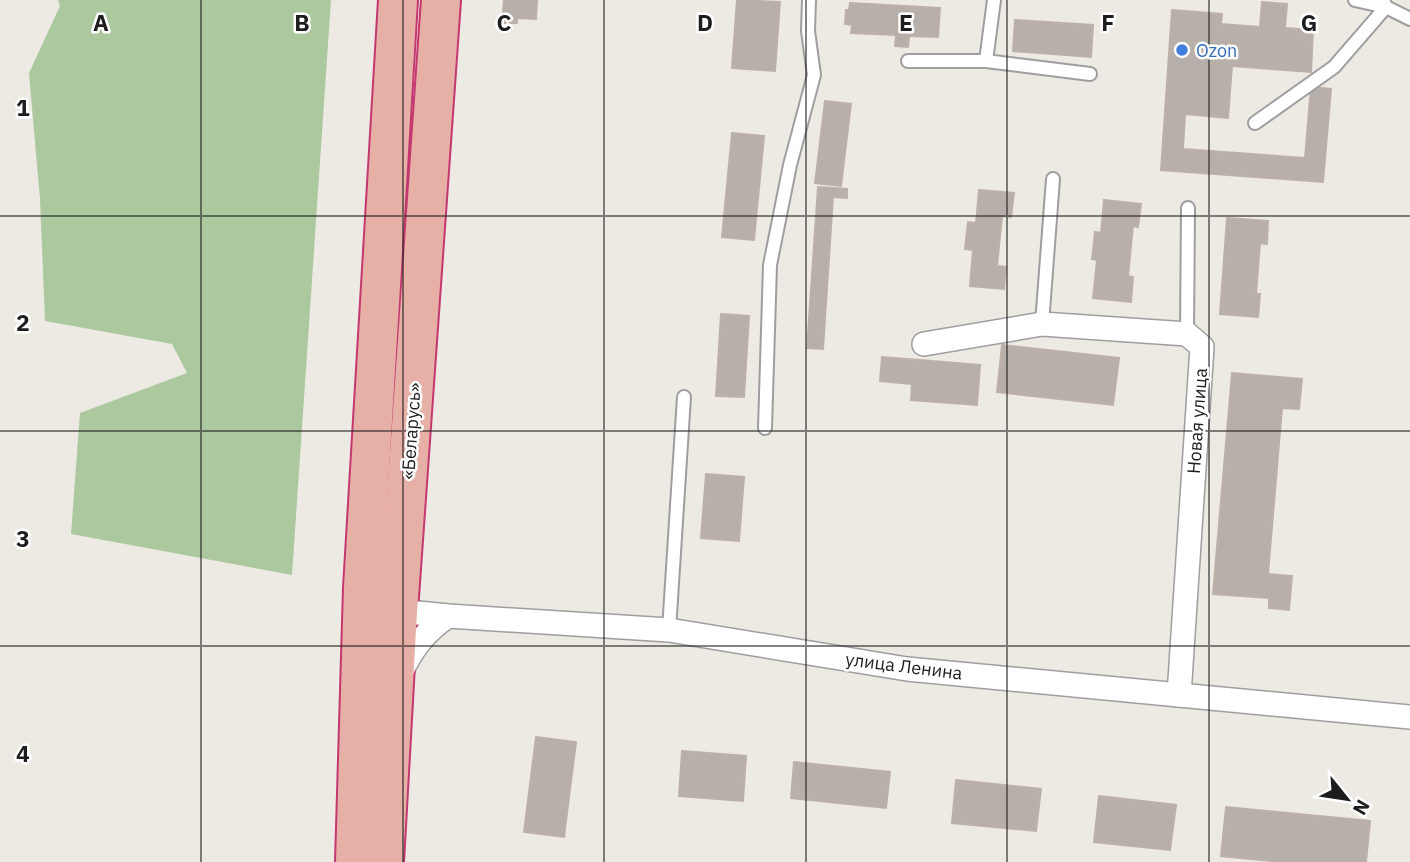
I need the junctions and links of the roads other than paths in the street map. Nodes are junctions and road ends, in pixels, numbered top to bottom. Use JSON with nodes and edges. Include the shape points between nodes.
{"nodes":[{"id":1,"x":398,"y":0,"type":"edge"},
{"id":2,"x":441,"y":0,"type":"edge"},
{"id":3,"x":809,"y":0,"type":"edge"},
{"id":4,"x":994,"y":0,"type":"edge"},
{"id":5,"x":1355,"y":0,"type":"edge"},
{"id":6,"x":1385,"y":3,"type":"edge"},
{"id":7,"x":1410,"y":19,"type":"edge"},
{"id":8,"x":908,"y":61,"type":"dead end"},
{"id":9,"x":986,"y":61,"type":"junction"},
{"id":10,"x":1090,"y":74,"type":"dead end"},
{"id":11,"x":1255,"y":123,"type":"dead end"},
{"id":12,"x":1053,"y":179,"type":"dead end"},
{"id":13,"x":1188,"y":208,"type":"dead end"},
{"id":14,"x":1042,"y":324,"type":"junction"},
{"id":15,"x":1187,"y":334,"type":"junction"},
{"id":16,"x":924,"y":344,"type":"dead end"},
{"id":17,"x":684,"y":397,"type":"dead end"},
{"id":18,"x":765,"y":428,"type":"dead end"},
{"id":19,"x":402,"y":562,"type":"junction"},
{"id":20,"x":363,"y":588,"type":"junction"},
{"id":21,"x":398,"y":611,"type":"junction"},
{"id":22,"x":448,"y":616,"type":"junction"},
{"id":23,"x":669,"y":630,"type":"junction"},
{"id":24,"x":395,"y":689,"type":"junction"},
{"id":25,"x":1179,"y":695,"type":"junction"},
{"id":26,"x":1410,"y":717,"type":"edge"},
{"id":27,"x":355,"y":862,"type":"edge"},
{"id":28,"x":384,"y":862,"type":"edge"}],
"edges":[{"from":1,"to":20,"type":"highway"},
{"from":2,"to":19,"type":"highway","name":"«Беларусь»"},
{"from":3,"to":18,"type":"lane","via":[[814,75],[770,265]]},
{"from":4,"to":9,"type":"lane"},
{"from":5,"to":6,"type":"lane"},
{"from":6,"to":7,"type":"lane"},
{"from":6,"to":11,"type":"lane","via":[[1334,67]]},
{"from":8,"to":9,"type":"lane"},
{"from":9,"to":10,"type":"lane"},
{"from":12,"to":14,"type":"lane"},
{"from":13,"to":15,"type":"lane"},
{"from":14,"to":15,"type":"street"},
{"from":14,"to":16,"type":"street"},
{"from":15,"to":25,"type":"street","name":"Новая улица","via":[[1202,347]]},
{"from":17,"to":23,"type":"lane"},
{"from":19,"to":21,"type":"highway","name":"«Беларусь»"},
{"from":19,"to":22,"type":"street","via":[[417,592]]},
{"from":20,"to":21,"type":"street"},
{"from":20,"to":27,"type":"highway"},
{"from":21,"to":22,"type":"street","name":"улица Ленина"},
{"from":21,"to":24,"type":"highway","name":"«Беларусь»"},
{"from":22,"to":23,"type":"street","name":"улица Ленина"},
{"from":22,"to":24,"type":"street","via":[[417,644]]},
{"from":23,"to":25,"type":"street","name":"улица Ленина","via":[[907,669]]},
{"from":24,"to":28,"type":"highway","name":"«Беларусь»"},
{"from":25,"to":26,"type":"street","name":"улица Ленина"}]}
